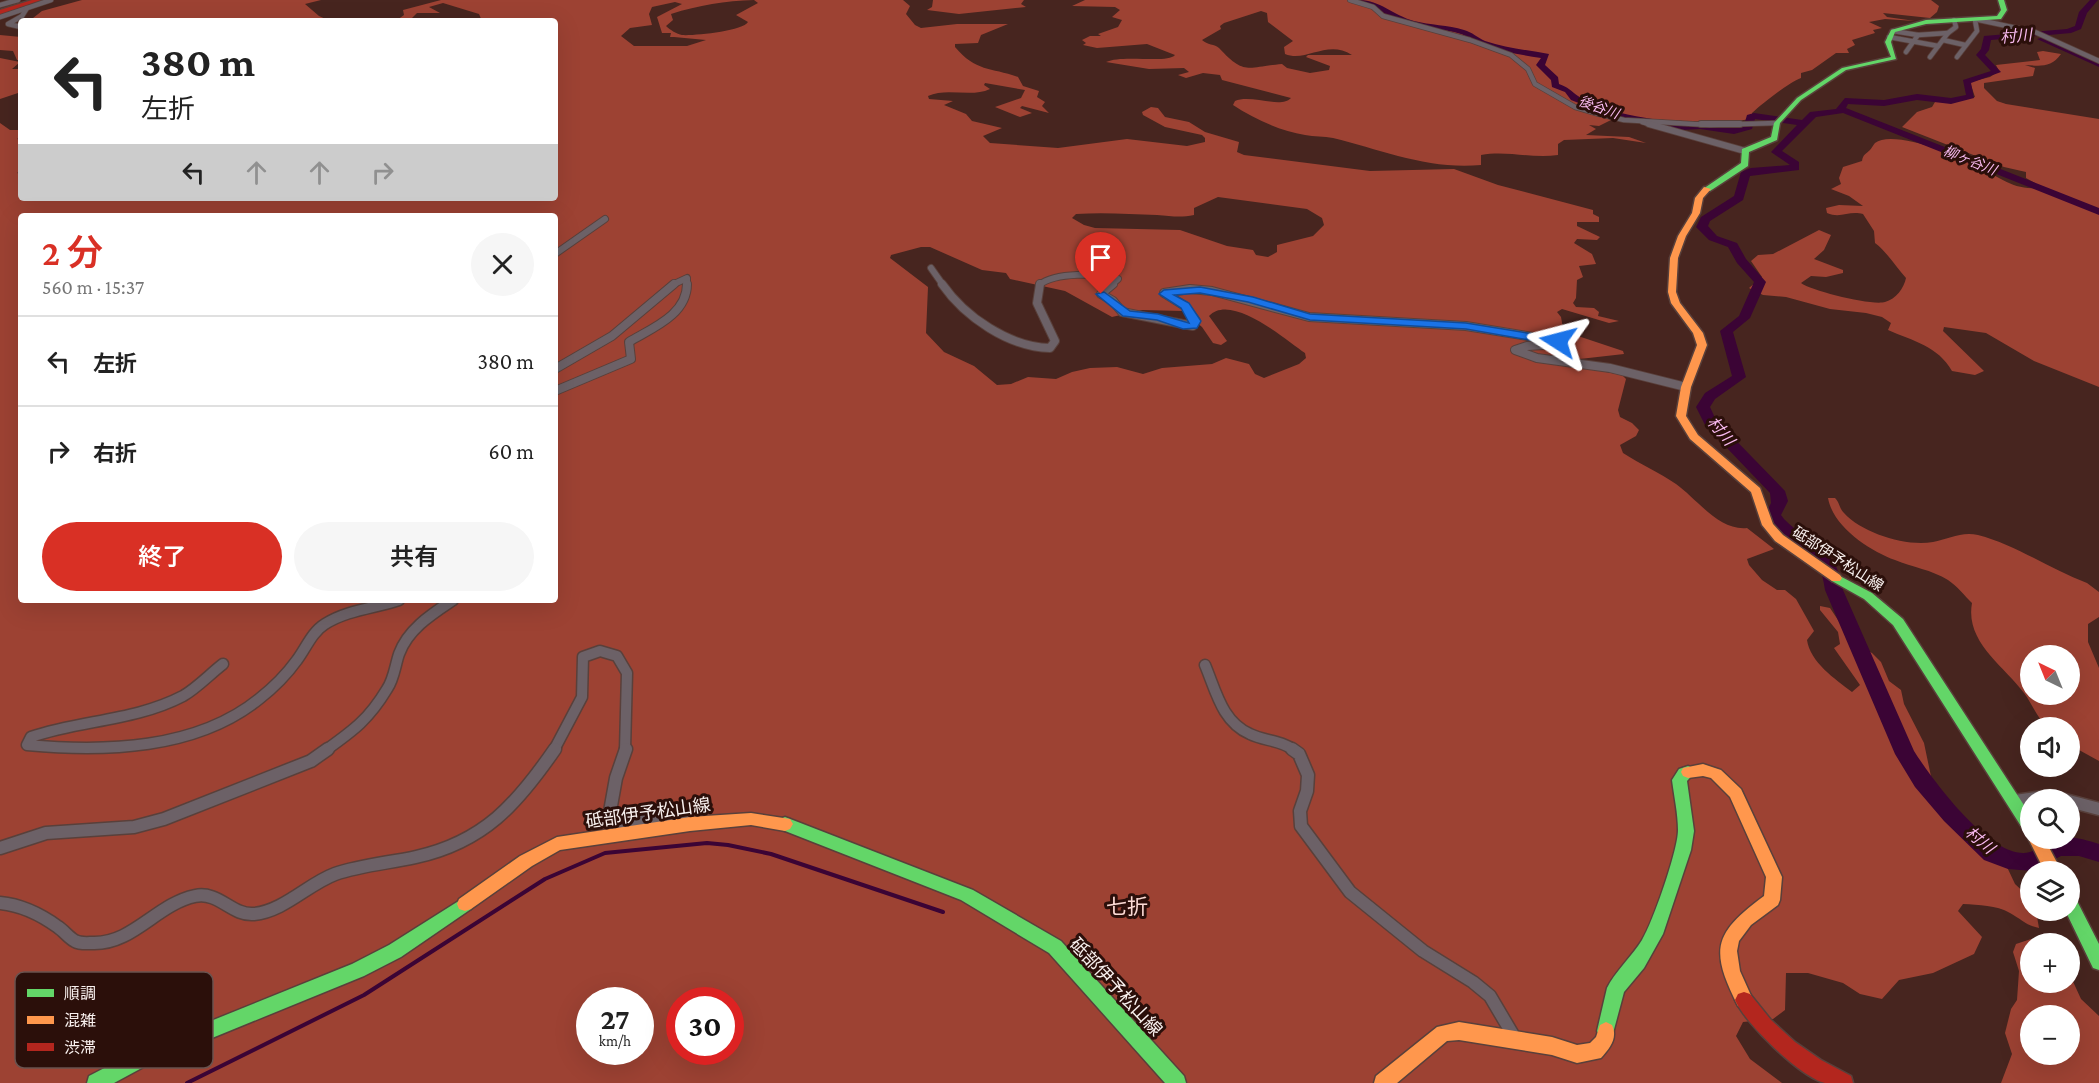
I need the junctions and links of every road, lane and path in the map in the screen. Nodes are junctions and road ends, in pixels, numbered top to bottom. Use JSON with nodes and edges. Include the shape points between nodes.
{"nodes":[{"id":1,"x":18,"y":0,"type":"edge"},
{"id":2,"x":40,"y":0,"type":"edge"},
{"id":3,"x":51,"y":0,"type":"edge"},
{"id":4,"x":1350,"y":0,"type":"edge"},
{"id":5,"x":2001,"y":0,"type":"edge"},
{"id":6,"x":28,"y":3,"type":"edge"},
{"id":7,"x":1,"y":11,"type":"edge"},
{"id":8,"x":18,"y":18,"type":"edge"},
{"id":9,"x":18,"y":18,"type":"edge"},
{"id":10,"x":1955,"y":24,"type":"junction"},
{"id":11,"x":1977,"y":24,"type":"junction"},
{"id":12,"x":18,"y":26,"type":"edge"},
{"id":13,"x":1947,"y":33,"type":"junction"},
{"id":14,"x":1891,"y":34,"type":"junction"},
{"id":15,"x":1918,"y":35,"type":"junction"},
{"id":16,"x":1943,"y":40,"type":"junction"},
{"id":17,"x":1914,"y":42,"type":"junction"},
{"id":18,"x":1965,"y":45,"type":"junction"},
{"id":19,"x":1938,"y":46,"type":"junction"},
{"id":20,"x":1906,"y":51,"type":"dead end"},
{"id":21,"x":1930,"y":57,"type":"dead end"},
{"id":22,"x":1958,"y":57,"type":"dead end"},
{"id":23,"x":2099,"y":61,"type":"edge"},
{"id":24,"x":1637,"y":120,"type":"junction"},
{"id":25,"x":1777,"y":123,"type":"junction"},
{"id":26,"x":1745,"y":151,"type":"junction"},
{"id":27,"x":605,"y":219,"type":"dead end"},
{"id":28,"x":558,"y":252,"type":"edge"},
{"id":29,"x":931,"y":268,"type":"dead end"},
{"id":30,"x":558,"y":367,"type":"edge"},
{"id":31,"x":1686,"y":387,"type":"junction"},
{"id":32,"x":558,"y":390,"type":"edge"},
{"id":33,"x":391,"y":603,"type":"edge"},
{"id":34,"x":448,"y":603,"type":"edge"},
{"id":35,"x":223,"y":664,"type":"dead end"},
{"id":36,"x":1205,"y":665,"type":"dead end"},
{"id":37,"x":2015,"y":801,"type":"junction"},
{"id":38,"x":2099,"y":809,"type":"edge"},
{"id":39,"x":2020,"y":810,"type":"edge"},
{"id":40,"x":690,"y":824,"type":"junction"},
{"id":41,"x":0,"y":848,"type":"edge"},
{"id":42,"x":0,"y":903,"type":"edge"},
{"id":43,"x":2078,"y":921,"type":"edge"},
{"id":44,"x":2099,"y":962,"type":"edge"},
{"id":45,"x":213,"y":1029,"type":"edge"},
{"id":46,"x":1516,"y":1041,"type":"junction"},
{"id":47,"x":123,"y":1068,"type":"edge"},
{"id":48,"x":96,"y":1083,"type":"edge"},
{"id":49,"x":1177,"y":1083,"type":"edge"},
{"id":50,"x":1383,"y":1083,"type":"edge"},
{"id":51,"x":1844,"y":1083,"type":"edge"}],
"edges":[{"from":1,"to":7,"type":"street"},
{"from":2,"to":7,"type":"main road"},
{"from":3,"to":6,"type":"street"},
{"from":4,"to":24,"type":"street","via":[[1373,7],[1390,19],[1511,55],[1528,69],[1535,84],[1575,107]]},
{"from":5,"to":11,"type":"main road","via":[[2004,10],[1999,18]]},
{"from":6,"to":7,"type":"main road"},
{"from":6,"to":9,"type":"street"},
{"from":8,"to":12,"type":"street","via":[[8,24]]},
{"from":10,"to":11,"type":"main road"},
{"from":10,"to":13,"type":"street"},
{"from":10,"to":14,"type":"main road","via":[[1926,22]]},
{"from":11,"to":18,"type":"street"},
{"from":11,"to":23,"type":"street","via":[[2034,32]]},
{"from":13,"to":15,"type":"street"},
{"from":13,"to":16,"type":"street"},
{"from":14,"to":15,"type":"street"},
{"from":14,"to":17,"type":"street"},
{"from":14,"to":25,"type":"main road","via":[[1894,58],[1844,69],[1799,99]]},
{"from":15,"to":17,"type":"street"},
{"from":16,"to":18,"type":"street"},
{"from":16,"to":19,"type":"street"},
{"from":17,"to":19,"type":"street"},
{"from":17,"to":20,"type":"street"},
{"from":18,"to":22,"type":"street"},
{"from":19,"to":21,"type":"street"},
{"from":24,"to":25,"type":"street","via":[[1721,125]]},
{"from":24,"to":26,"type":"street"},
{"from":25,"to":26,"type":"main road","via":[[1771,141]]},
{"from":26,"to":31,"type":"main road","name":"砥部伊予松山線","via":[[1745,164],[1699,198],[1674,258],[1672,292],[1702,345]]},
{"from":27,"to":28,"type":"street"},
{"from":29,"to":31,"type":"street","via":[[951,295],[979,320],[1004,335],[1039,348],[1050,348],[1055,341],[1037,303],[1039,284],[1060,278],[1107,276],[1118,279],[1101,294],[1122,312],[1158,317],[1183,326],[1193,326],[1196,321],[1185,306],[1163,295],[1200,290],[1310,317],[1466,326],[1558,341],[1560,344],[1515,350]]},
{"from":30,"to":32,"type":"street","via":[[612,336],[666,289],[687,278],[684,305],[629,342],[631,359]]},
{"from":31,"to":37,"type":"main road","name":"砥部伊予松山線","via":[[1680,410],[1690,432],[1756,491],[1768,525],[1779,538],[1821,570],[1868,596],[1898,622]]},
{"from":33,"to":35,"type":"street","via":[[338,617],[323,625],[295,663],[260,698],[214,724],[174,737],[112,747],[27,745],[31,737],[52,730],[120,719],[175,699]]},
{"from":34,"to":41,"type":"street","via":[[413,631],[400,651],[389,687],[363,724],[310,761],[164,819],[134,826],[46,832]]},
{"from":36,"to":46,"type":"street","via":[[1228,720],[1249,734],[1299,754],[1308,775],[1300,811],[1301,826],[1350,892],[1423,951],[1490,996]]},
{"from":37,"to":38,"type":"street","via":[[2060,795]]},
{"from":37,"to":39,"type":"main road","name":"砥部伊予松山線"},
{"from":40,"to":42,"type":"street","via":[[685,818],[623,824],[609,818],[627,745],[627,680],[617,656],[600,651],[584,657],[583,693],[576,713],[550,752],[509,808],[465,842],[335,874],[254,914],[239,912],[228,902],[213,897],[196,896],[172,904],[136,931],[110,943],[76,942],[61,927],[20,905]]},
{"from":40,"to":45,"type":"main road","name":"砥部伊予松山線","via":[[557,844],[395,951]]},
{"from":40,"to":49,"type":"main road","name":"砥部伊予松山線","via":[[778,821],[967,895],[1055,947]]},
{"from":43,"to":44,"type":"main road"},
{"from":46,"to":50,"type":"main road","via":[[1459,1031],[1443,1033]]},
{"from":46,"to":51,"type":"main road","via":[[1577,1054],[1595,1052],[1604,1041],[1616,988],[1655,934],[1683,850],[1686,831],[1679,780],[1684,773],[1703,770],[1721,778],[1736,793],[1774,877],[1772,900],[1735,929],[1726,952],[1740,994],[1778,1042],[1814,1069]]},
{"from":47,"to":48,"type":"main road","name":"砥部伊予松山線"}]}
